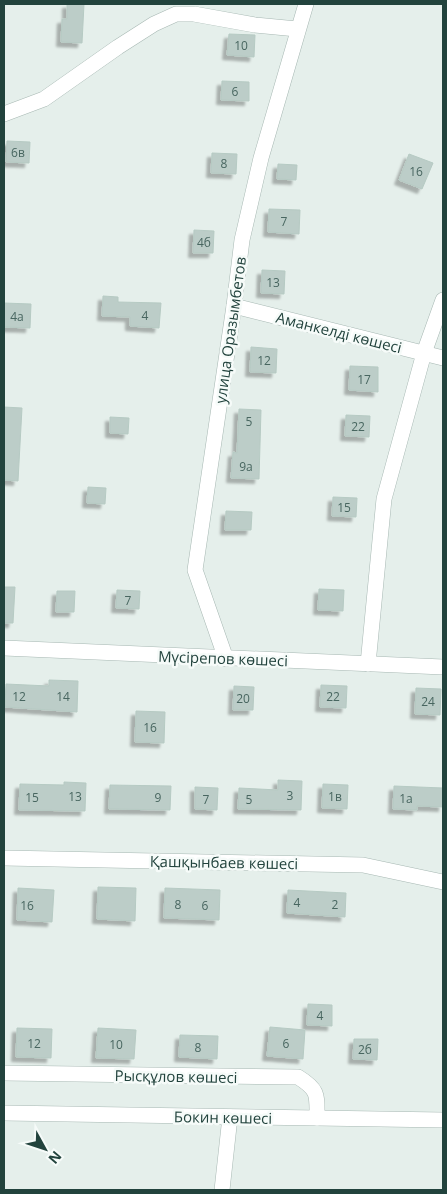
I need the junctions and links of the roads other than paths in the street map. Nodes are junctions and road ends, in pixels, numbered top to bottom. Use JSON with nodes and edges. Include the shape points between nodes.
{"nodes":[{"id":1,"x":306,"y":4,"type":"edge"},
{"id":2,"x":297,"y":30,"type":"junction"},
{"id":3,"x":4,"y":114,"type":"edge"},
{"id":4,"x":443,"y":300,"type":"edge"},
{"id":5,"x":234,"y":306,"type":"junction"},
{"id":6,"x":424,"y":353,"type":"junction"},
{"id":7,"x":443,"y":358,"type":"edge"},
{"id":8,"x":4,"y":648,"type":"edge"},
{"id":9,"x":226,"y":659,"type":"junction"},
{"id":10,"x":368,"y":664,"type":"junction"},
{"id":11,"x":443,"y":667,"type":"edge"},
{"id":12,"x":4,"y":858,"type":"edge"},
{"id":13,"x":443,"y":882,"type":"edge"},
{"id":14,"x":4,"y":1073,"type":"edge"},
{"id":15,"x":4,"y":1113,"type":"edge"},
{"id":16,"x":230,"y":1117,"type":"junction"},
{"id":17,"x":316,"y":1118,"type":"junction"},
{"id":18,"x":443,"y":1120,"type":"edge"},
{"id":19,"x":222,"y":1190,"type":"edge"}],
"edges":[{"from":1,"to":2,"type":"street","name":"улица Оразымбетов"},
{"from":2,"to":3,"type":"street","via":[[176,14],[154,24],[44,99]]},
{"from":2,"to":5,"type":"street","name":"улица Оразымбетов","via":[[260,158],[242,240]]},
{"from":4,"to":6,"type":"street"},
{"from":5,"to":6,"type":"street","name":"Аманкелді көшесі"},
{"from":5,"to":9,"type":"street","name":"улица Оразымбетов","via":[[195,570]]},
{"from":6,"to":7,"type":"street","name":"Аманкелді көшесі"},
{"from":6,"to":10,"type":"street","via":[[384,499]]},
{"from":8,"to":9,"type":"street","name":"Мүсірепов көшесі"},
{"from":9,"to":10,"type":"street","name":"Мүсірепов көшесі"},
{"from":10,"to":11,"type":"street","name":"Мүсірепов көшесі"},
{"from":12,"to":13,"type":"street","name":"Қашқынбаев көшесі","via":[[363,865]]},
{"from":14,"to":17,"type":"street","name":"Рысқұлов көшесі","via":[[298,1077],[312,1086],[317,1096]]},
{"from":15,"to":16,"type":"street","name":"Бокин көшесі"},
{"from":16,"to":17,"type":"street","name":"Бокин көшесі"},
{"from":16,"to":19,"type":"street"},
{"from":17,"to":18,"type":"street","name":"Бокин көшесі"}]}
